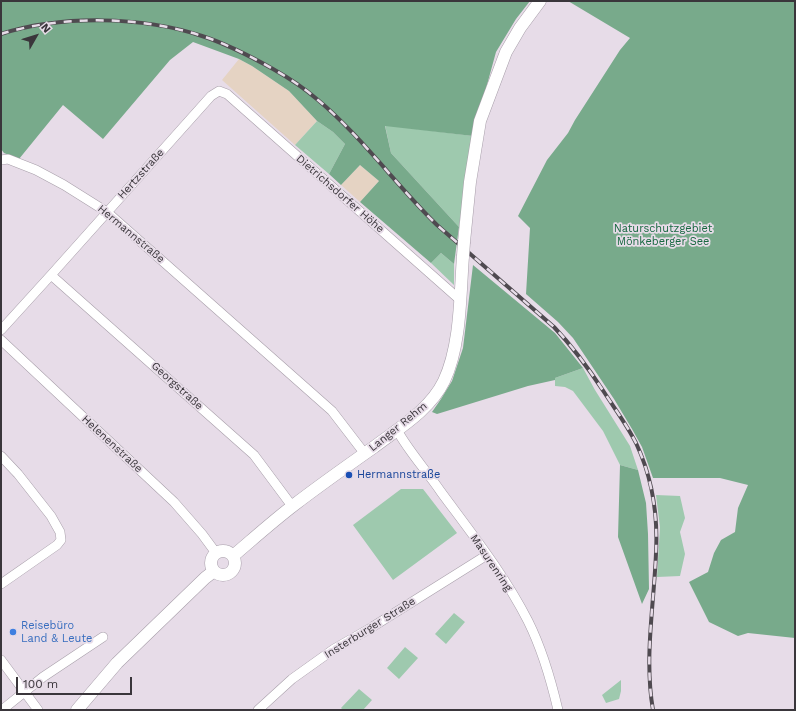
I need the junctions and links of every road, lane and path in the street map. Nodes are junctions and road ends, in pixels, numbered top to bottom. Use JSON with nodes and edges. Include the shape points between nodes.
{"nodes":[{"id":1,"x":540,"y":1,"type":"edge"},
{"id":2,"x":219,"y":91,"type":"joint"},
{"id":3,"x":1,"y":159,"type":"edge"},
{"id":4,"x":107,"y":212,"type":"junction"},
{"id":5,"x":51,"y":275,"type":"junction"},
{"id":6,"x":459,"y":299,"type":"junction"},
{"id":7,"x":1,"y":330,"type":"edge"},
{"id":8,"x":1,"y":340,"type":"edge"},
{"id":9,"x":397,"y":430,"type":"junction"},
{"id":10,"x":365,"y":454,"type":"junction"},
{"id":11,"x":1,"y":456,"type":"edge"},
{"id":12,"x":292,"y":506,"type":"junction"},
{"id":13,"x":216,"y":553,"type":"junction"},
{"id":14,"x":487,"y":555,"type":"junction"},
{"id":15,"x":233,"y":556,"type":"junction"},
{"id":16,"x":214,"y":571,"type":"junction"},
{"id":17,"x":1,"y":584,"type":"edge"},
{"id":18,"x":103,"y":637,"type":"dead end"},
{"id":19,"x":1,"y":660,"type":"edge"},
{"id":20,"x":24,"y":693,"type":"junction"},
{"id":21,"x":2,"y":710,"type":"edge"},
{"id":22,"x":38,"y":710,"type":"edge"},
{"id":23,"x":77,"y":710,"type":"edge"},
{"id":24,"x":258,"y":710,"type":"edge"},
{"id":25,"x":558,"y":710,"type":"edge"}],
"edges":[{"from":1,"to":6,"type":"street","name":"Langer Rehm","bridge":true,"via":[[506,52],[480,121],[470,182]]},
{"from":2,"to":4,"type":"street","name":"Hertzstraße","via":[[211,96]]},
{"from":2,"to":6,"type":"street","name":"Dietrichsdorfer Höhe","via":[[227,94]]},
{"from":3,"to":4,"type":"street","name":"Hermannstraße","via":[[8,159],[36,170]]},
{"from":4,"to":5,"type":"street","name":"Hertzstraße"},
{"from":4,"to":10,"type":"street","name":"Hermannstraße","via":[[332,411]]},
{"from":5,"to":7,"type":"street","name":"Hertzstraße"},
{"from":5,"to":12,"type":"street","name":"Georgstraße","via":[[254,455]]},
{"from":6,"to":9,"type":"street","name":"Langer Rehm","via":[[458,327],[450,364],[443,381],[424,408]]},
{"from":8,"to":13,"type":"street","name":"Helenenstraße","via":[[174,502]]},
{"from":9,"to":10,"type":"street","name":"Langer Rehm"},
{"from":9,"to":14,"type":"street","name":"Masurenring"},
{"from":10,"to":12,"type":"street","name":"Langer Rehm"},
{"from":11,"to":17,"type":"street","via":[[51,516],[60,532],[61,540]]},
{"from":12,"to":15,"type":"street","name":"Langer Rehm"},
{"from":13,"to":15,"type":"street","via":[[227,551]]},
{"from":13,"to":16,"type":"street","via":[[211,563]]},
{"from":14,"to":24,"type":"street","name":"Insterburger Straße","via":[[369,630],[334,649],[292,679]]},
{"from":14,"to":25,"type":"street","name":"Masurenring","via":[[504,578],[528,621],[554,691]]},
{"from":15,"to":16,"type":"street","via":[[236,562],[231,573],[224,575]]},
{"from":16,"to":23,"type":"street","via":[[117,663]]},
{"from":18,"to":20,"type":"street","via":[[43,677]]},
{"from":19,"to":20,"type":"street"},
{"from":20,"to":21,"type":"street"},
{"from":20,"to":22,"type":"street"}]}
